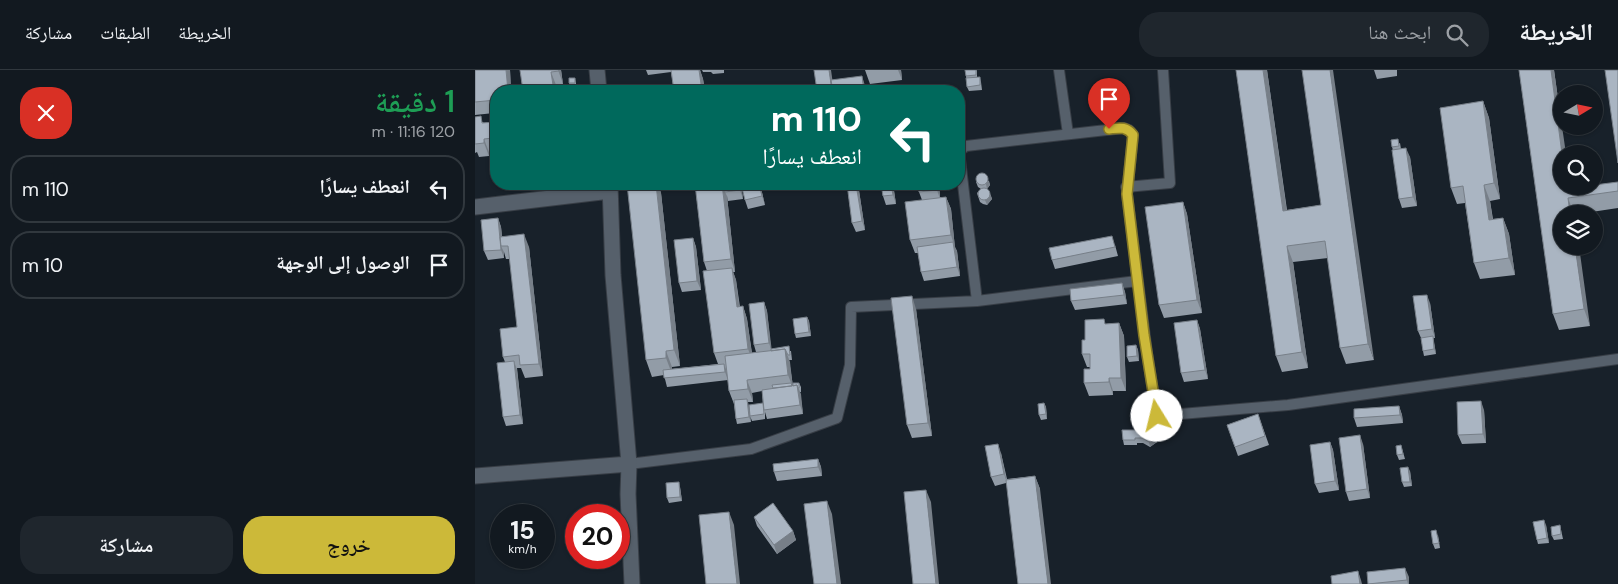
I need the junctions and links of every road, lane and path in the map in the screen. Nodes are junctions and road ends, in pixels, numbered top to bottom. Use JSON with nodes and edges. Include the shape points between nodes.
{"nodes":[{"id":1,"x":597,"y":70,"type":"edge"},
{"id":2,"x":1059,"y":70,"type":"edge"},
{"id":3,"x":1163,"y":70,"type":"edge"},
{"id":4,"x":598,"y":85,"type":"edge"},
{"id":5,"x":1068,"y":134,"type":"junction"},
{"id":6,"x":965,"y":147,"type":"edge"},
{"id":7,"x":1126,"y":187,"type":"junction"},
{"id":8,"x":596,"y":190,"type":"edge"},
{"id":9,"x":610,"y":190,"type":"edge"},
{"id":10,"x":964,"y":190,"type":"edge"},
{"id":11,"x":475,"y":207,"type":"edge"},
{"id":12,"x":1137,"y":281,"type":"junction"},
{"id":13,"x":977,"y":300,"type":"junction"},
{"id":14,"x":1618,"y":359,"type":"edge"},
{"id":15,"x":629,"y":464,"type":"junction"},
{"id":16,"x":475,"y":476,"type":"edge"},
{"id":17,"x":632,"y":584,"type":"edge"}],
"edges":[{"from":1,"to":4,"type":"street"},
{"from":2,"to":5,"type":"lane"},
{"from":3,"to":7,"type":"lane","via":[[1170,183]]},
{"from":5,"to":6,"type":"lane"},
{"from":5,"to":7,"type":"lane","via":[[1129,130],[1133,135]]},
{"from":7,"to":12,"type":"lane"},
{"from":8,"to":11,"type":"street"},
{"from":9,"to":15,"type":"street","via":[[613,276]]},
{"from":10,"to":13,"type":"lane"},
{"from":12,"to":13,"type":"lane"},
{"from":12,"to":14,"type":"lane","via":[[1157,416],[1288,405]]},
{"from":13,"to":15,"type":"lane","via":[[851,307],[850,365],[837,418],[751,449]]},
{"from":15,"to":16,"type":"street"},
{"from":15,"to":17,"type":"street"}]}
